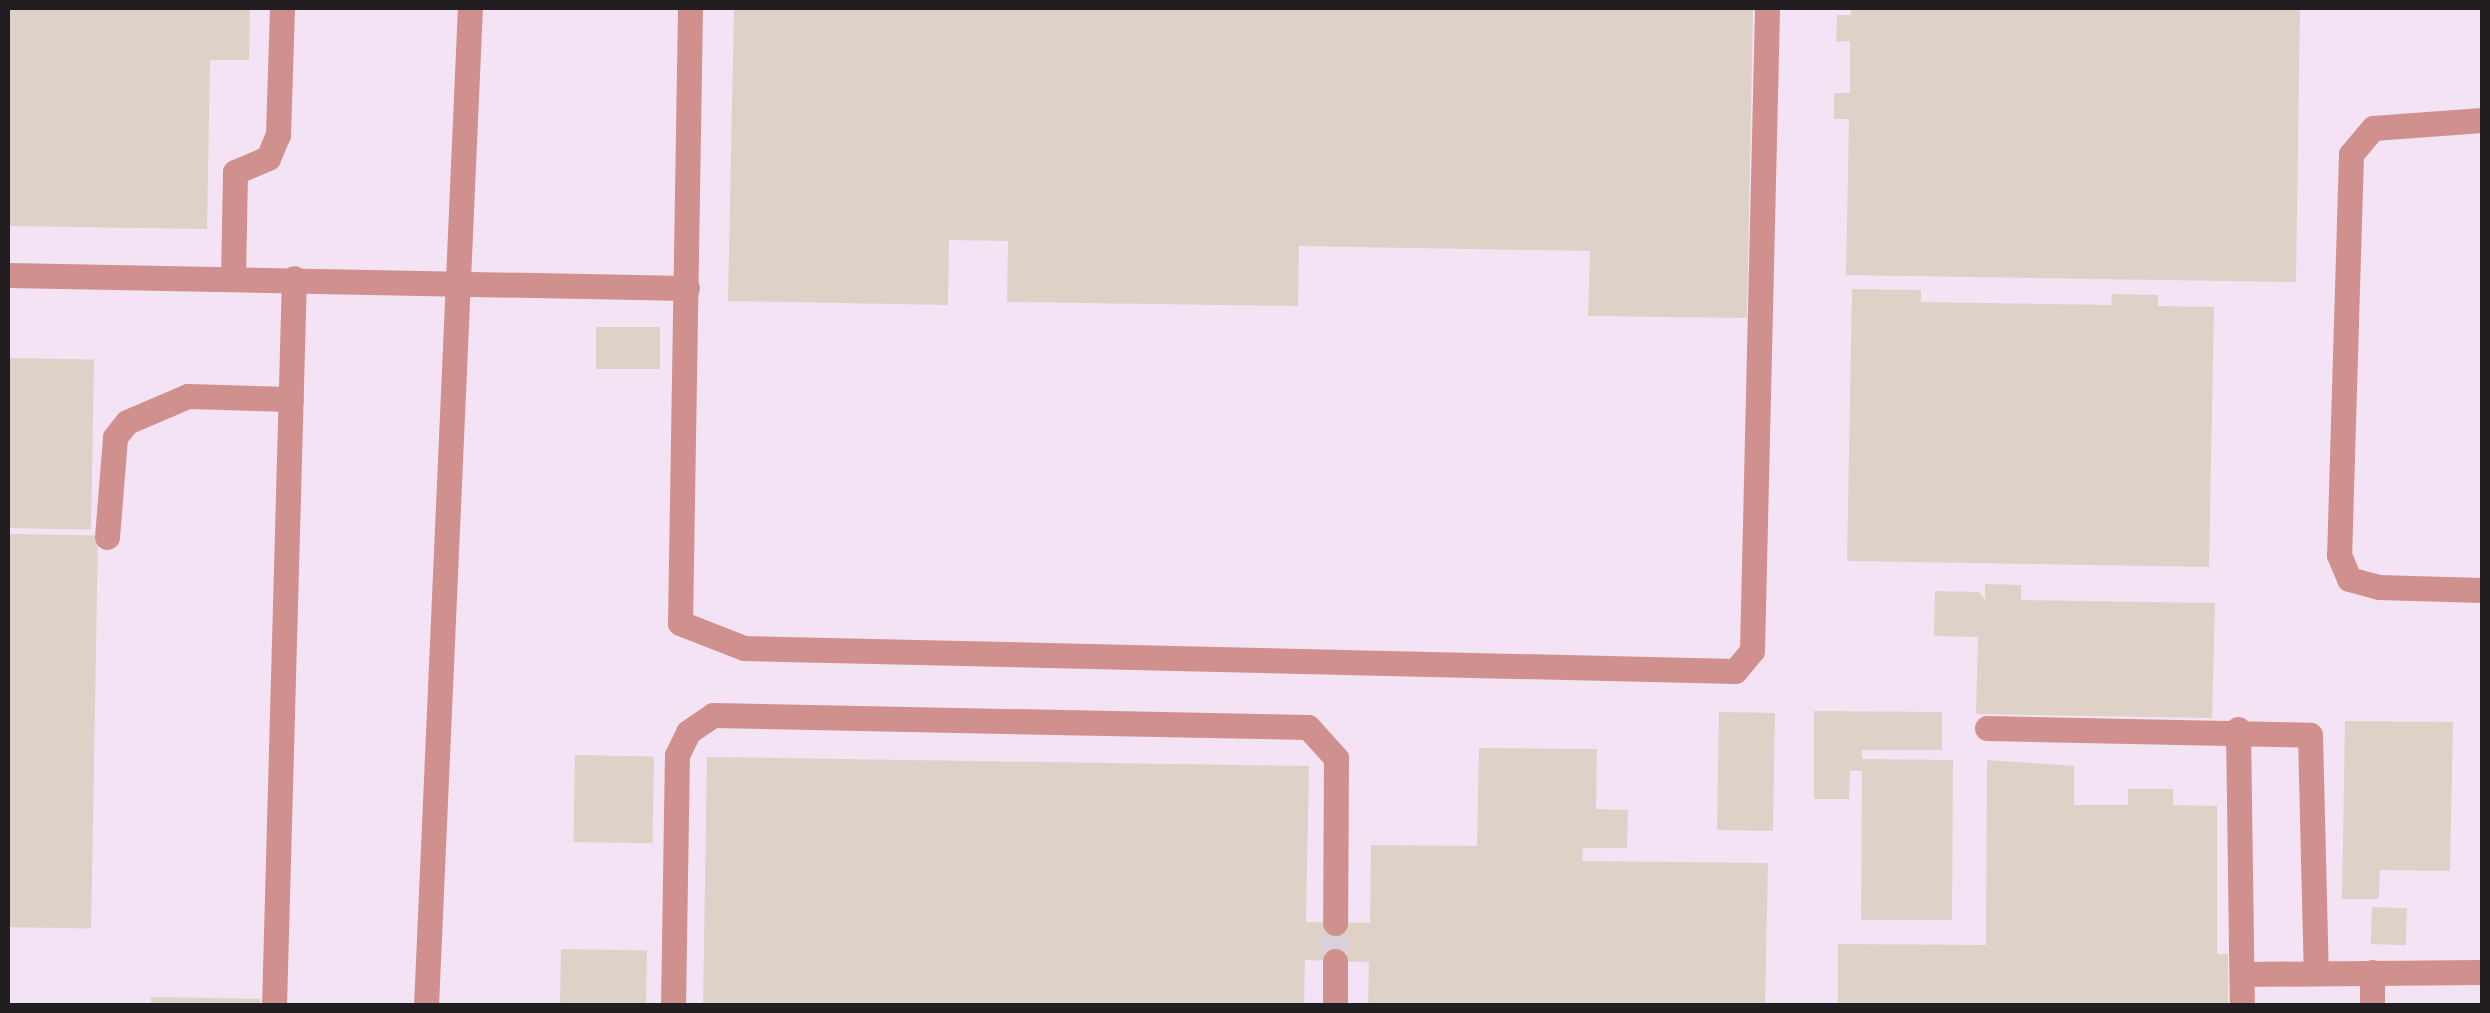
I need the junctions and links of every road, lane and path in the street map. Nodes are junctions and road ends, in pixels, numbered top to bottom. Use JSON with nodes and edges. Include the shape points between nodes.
{"nodes":[{"id":1,"x":282,"y":8,"type":"edge"},
{"id":2,"x":470,"y":8,"type":"edge"},
{"id":3,"x":690,"y":8,"type":"edge"},
{"id":4,"x":1767,"y":8,"type":"edge"},
{"id":5,"x":2482,"y":120,"type":"edge"},
{"id":6,"x":8,"y":275,"type":"edge"},
{"id":7,"x":233,"y":278,"type":"junction"},
{"id":8,"x":294,"y":278,"type":"junction"},
{"id":9,"x":461,"y":280,"type":"junction"},
{"id":10,"x":687,"y":288,"type":"junction"},
{"id":11,"x":291,"y":399,"type":"junction"},
{"id":12,"x":107,"y":537,"type":"dead end"},
{"id":13,"x":2482,"y":590,"type":"edge"},
{"id":14,"x":1986,"y":728,"type":"dead end"},
{"id":15,"x":2238,"y":729,"type":"junction"},
{"id":16,"x":1335,"y":923,"type":"tunnel mouth"},
{"id":17,"x":1335,"y":961,"type":"tunnel mouth"},
{"id":18,"x":2372,"y":972,"type":"junction"},
{"id":19,"x":2482,"y":972,"type":"edge"},
{"id":20,"x":2316,"y":973,"type":"junction"},
{"id":21,"x":2243,"y":974,"type":"junction"},
{"id":22,"x":274,"y":1006,"type":"edge"},
{"id":23,"x":426,"y":1006,"type":"edge"},
{"id":24,"x":673,"y":1006,"type":"edge"},
{"id":25,"x":1334,"y":1006,"type":"edge"},
{"id":26,"x":2242,"y":1006,"type":"edge"},
{"id":27,"x":2372,"y":1006,"type":"edge"}],
"edges":[{"from":1,"to":7,"type":"lane","via":[[278,136],[268,158],[235,172]]},
{"from":2,"to":9,"type":"lane"},
{"from":3,"to":10,"type":"lane"},
{"from":4,"to":10,"type":"lane","via":[[1752,652],[1735,671],[787,650],[706,637],[680,623]]},
{"from":5,"to":13,"type":"lane","via":[[2372,128],[2351,154],[2339,555],[2349,579],[2378,587]]},
{"from":6,"to":7,"type":"lane"},
{"from":7,"to":8,"type":"lane"},
{"from":8,"to":9,"type":"lane"},
{"from":8,"to":11,"type":"lane"},
{"from":9,"to":10,"type":"lane"},
{"from":9,"to":23,"type":"lane"},
{"from":11,"to":12,"type":"lane","via":[[188,396],[127,422],[115,438]]},
{"from":11,"to":22,"type":"lane"},
{"from":14,"to":15,"type":"lane"},
{"from":15,"to":20,"type":"lane","via":[[2317,740]]},
{"from":15,"to":21,"type":"lane"},
{"from":16,"to":24,"type":"lane","via":[[1336,758],[1308,727],[713,714],[688,732],[677,755]]},
{"from":17,"to":25,"type":"lane"},
{"from":18,"to":19,"type":"lane"},
{"from":18,"to":20,"type":"lane"},
{"from":18,"to":27,"type":"lane"},
{"from":20,"to":21,"type":"lane"},
{"from":21,"to":26,"type":"lane"}]}
